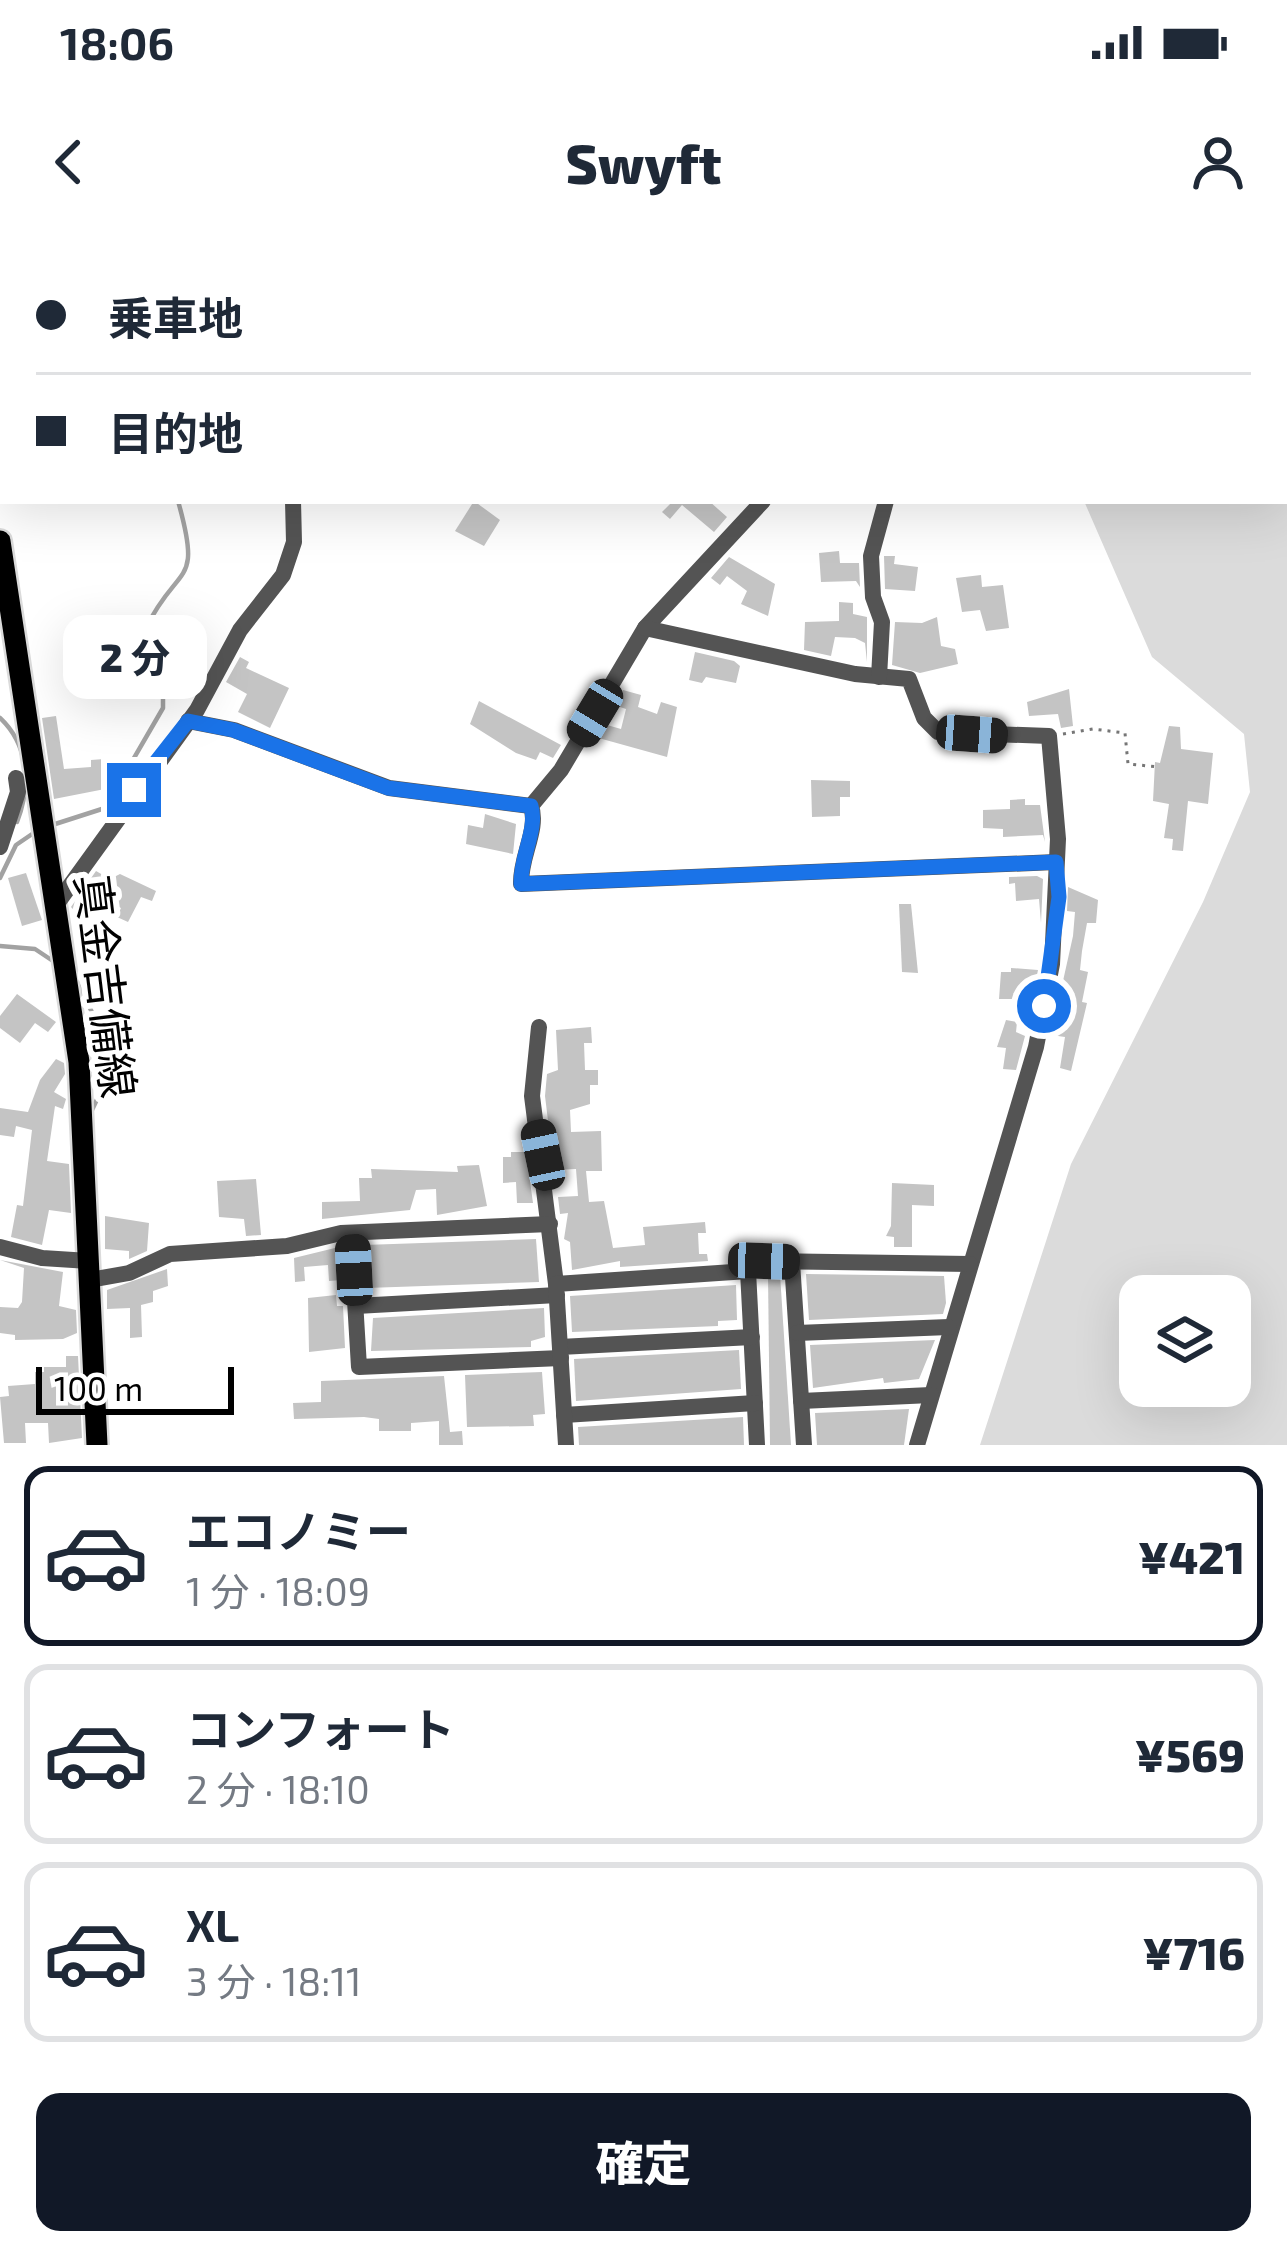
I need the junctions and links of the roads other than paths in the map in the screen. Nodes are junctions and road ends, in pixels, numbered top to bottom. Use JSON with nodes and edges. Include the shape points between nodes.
{"nodes":[{"id":1,"x":293,"y":504,"type":"edge"},
{"id":2,"x":760,"y":504,"type":"edge"},
{"id":3,"x":885,"y":504,"type":"edge"},
{"id":4,"x":0,"y":541,"type":"edge"},
{"id":5,"x":645,"y":628,"type":"junction"},
{"id":6,"x":879,"y":677,"type":"junction"},
{"id":7,"x":188,"y":721,"type":"junction"},
{"id":8,"x":20,"y":776,"type":"edge"},
{"id":9,"x":531,"y":806,"type":"junction"},
{"id":10,"x":0,"y":847,"type":"edge"},
{"id":11,"x":1056,"y":862,"type":"junction"},
{"id":12,"x":56,"y":905,"type":"junction"},
{"id":13,"x":539,"y":1027,"type":"dead end"},
{"id":14,"x":550,"y":1223,"type":"junction"},
{"id":15,"x":352,"y":1234,"type":"junction"},
{"id":16,"x":0,"y":1247,"type":"edge"},
{"id":17,"x":792,"y":1262,"type":"junction"},
{"id":18,"x":970,"y":1264,"type":"junction"},
{"id":19,"x":748,"y":1271,"type":"junction"},
{"id":20,"x":94,"y":1275,"type":"junction"},
{"id":21,"x":556,"y":1290,"type":"junction"},
{"id":22,"x":356,"y":1306,"type":"junction"},
{"id":23,"x":949,"y":1327,"type":"junction"},
{"id":24,"x":797,"y":1333,"type":"junction"},
{"id":25,"x":752,"y":1337,"type":"junction"},
{"id":26,"x":560,"y":1353,"type":"junction"},
{"id":27,"x":931,"y":1395,"type":"junction"},
{"id":28,"x":801,"y":1401,"type":"junction"},
{"id":29,"x":755,"y":1403,"type":"junction"},
{"id":30,"x":564,"y":1415,"type":"junction"},
{"id":31,"x":97,"y":1445,"type":"edge"},
{"id":32,"x":566,"y":1445,"type":"edge"},
{"id":33,"x":757,"y":1445,"type":"edge"},
{"id":34,"x":804,"y":1445,"type":"edge"},
{"id":35,"x":917,"y":1445,"type":"edge"}],
"edges":[{"from":1,"to":7,"type":"street","via":[[289,566],[240,630]]},
{"from":2,"to":5,"type":"street"},
{"from":3,"to":6,"type":"street","via":[[871,556],[882,622]]},
{"from":4,"to":8,"type":"main road","name":"真金吉備線"},
{"from":5,"to":6,"type":"street"},
{"from":5,"to":9,"type":"street"},
{"from":6,"to":11,"type":"street","via":[[909,679],[938,733],[1049,736]]},
{"from":7,"to":9,"type":"street","via":[[388,788]]},
{"from":7,"to":12,"type":"street"},
{"from":8,"to":10,"type":"street"},
{"from":8,"to":12,"type":"main road","name":"真金吉備線","via":[[46,826]]},
{"from":9,"to":11,"type":"street","via":[[521,884]]},
{"from":11,"to":18,"type":"street","via":[[1055,941],[1036,1047]]},
{"from":12,"to":20,"type":"main road","name":"真金吉備線","via":[[79,1062]]},
{"from":13,"to":14,"type":"street","via":[[532,1096]]},
{"from":14,"to":15,"type":"street"},
{"from":14,"to":21,"type":"street"},
{"from":15,"to":20,"type":"street","via":[[170,1254]]},
{"from":15,"to":22,"type":"street"},
{"from":16,"to":20,"type":"street"},
{"from":17,"to":18,"type":"street"},
{"from":17,"to":19,"type":"street","via":[[764,1261]]},
{"from":17,"to":24,"type":"street"},
{"from":18,"to":23,"type":"street"},
{"from":19,"to":21,"type":"street"},
{"from":19,"to":25,"type":"street"},
{"from":20,"to":31,"type":"main road","name":"真金吉備線"},
{"from":21,"to":22,"type":"street"},
{"from":21,"to":26,"type":"street"},
{"from":22,"to":26,"type":"street","via":[[359,1367]]},
{"from":23,"to":24,"type":"street"},
{"from":23,"to":27,"type":"street"},
{"from":24,"to":28,"type":"street"},
{"from":25,"to":26,"type":"street"},
{"from":25,"to":29,"type":"street"},
{"from":26,"to":30,"type":"street"},
{"from":27,"to":28,"type":"street"},
{"from":27,"to":35,"type":"street"},
{"from":28,"to":34,"type":"street"},
{"from":29,"to":30,"type":"street"},
{"from":29,"to":33,"type":"street"},
{"from":30,"to":32,"type":"street"}]}
